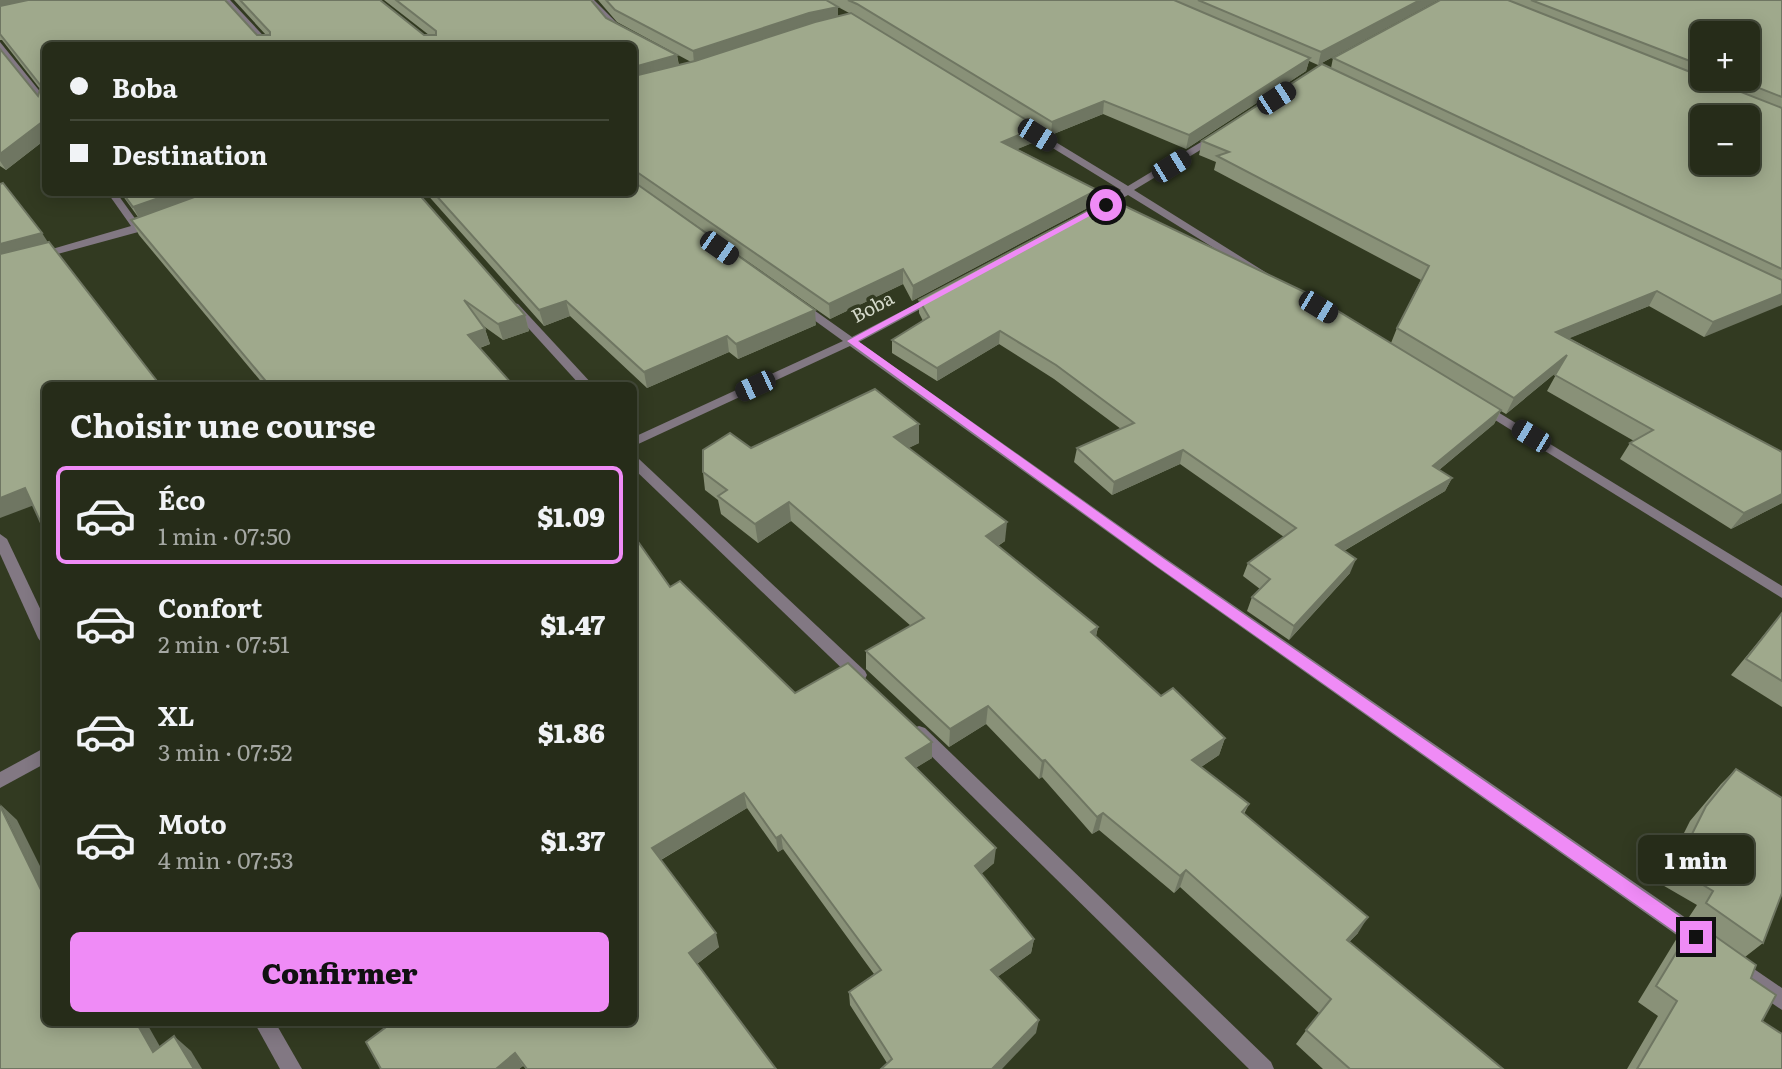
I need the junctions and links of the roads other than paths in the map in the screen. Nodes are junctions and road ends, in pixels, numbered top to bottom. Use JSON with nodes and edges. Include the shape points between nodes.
{"nodes":[{"id":1,"x":226,"y":0,"type":"edge"},
{"id":2,"x":590,"y":0,"type":"edge"},
{"id":3,"x":624,"y":32,"type":"edge"},
{"id":4,"x":265,"y":42,"type":"edge"},
{"id":5,"x":0,"y":44,"type":"edge"},
{"id":6,"x":42,"y":100,"type":"edge"},
{"id":7,"x":1014,"y":121,"type":"edge"},
{"id":8,"x":1229,"y":128,"type":"edge"},
{"id":9,"x":1129,"y":192,"type":"junction"},
{"id":10,"x":114,"y":196,"type":"edge"},
{"id":11,"x":1093,"y":212,"type":"edge"},
{"id":12,"x":162,"y":221,"type":"edge"},
{"id":13,"x":138,"y":229,"type":"junction"},
{"id":14,"x":25,"y":260,"type":"edge"},
{"id":15,"x":1271,"y":278,"type":"edge"},
{"id":16,"x":948,"y":289,"type":"edge"},
{"id":17,"x":785,"y":295,"type":"edge"},
{"id":18,"x":508,"y":299,"type":"edge"},
{"id":19,"x":852,"y":341,"type":"junction"},
{"id":20,"x":584,"y":382,"type":"edge"},
{"id":21,"x":1472,"y":400,"type":"edge"},
{"id":22,"x":637,"y":441,"type":"edge"},
{"id":23,"x":637,"y":465,"type":"edge"},
{"id":24,"x":0,"y":538,"type":"edge"},
{"id":25,"x":1782,"y":593,"type":"edge"},
{"id":26,"x":42,"y":629,"type":"edge"},
{"id":27,"x":873,"y":689,"type":"edge"},
{"id":28,"x":904,"y":718,"type":"edge"},
{"id":29,"x":42,"y":756,"type":"edge"},
{"id":30,"x":0,"y":780,"type":"edge"},
{"id":31,"x":1782,"y":1000,"type":"edge"},
{"id":32,"x":266,"y":1026,"type":"edge"},
{"id":33,"x":292,"y":1069,"type":"edge"},
{"id":34,"x":1264,"y":1069,"type":"edge"}],
"edges":[{"from":1,"to":4,"type":"street"},
{"from":2,"to":3,"type":"street","via":[[612,26]]},
{"from":5,"to":6,"type":"street"},
{"from":7,"to":9,"type":"street"},
{"from":8,"to":9,"type":"street"},
{"from":9,"to":11,"type":"street"},
{"from":9,"to":15,"type":"street"},
{"from":10,"to":13,"type":"street"},
{"from":12,"to":13,"type":"street"},
{"from":13,"to":14,"type":"street"},
{"from":16,"to":19,"type":"street","name":"Boba"},
{"from":17,"to":19,"type":"street"},
{"from":18,"to":20,"type":"street"},
{"from":19,"to":22,"type":"street","name":"Boba"},
{"from":19,"to":31,"type":"street"},
{"from":21,"to":25,"type":"street"},
{"from":23,"to":27,"type":"street"},
{"from":24,"to":26,"type":"street"},
{"from":28,"to":34,"type":"street"},
{"from":29,"to":30,"type":"street"},
{"from":32,"to":33,"type":"street"}]}
